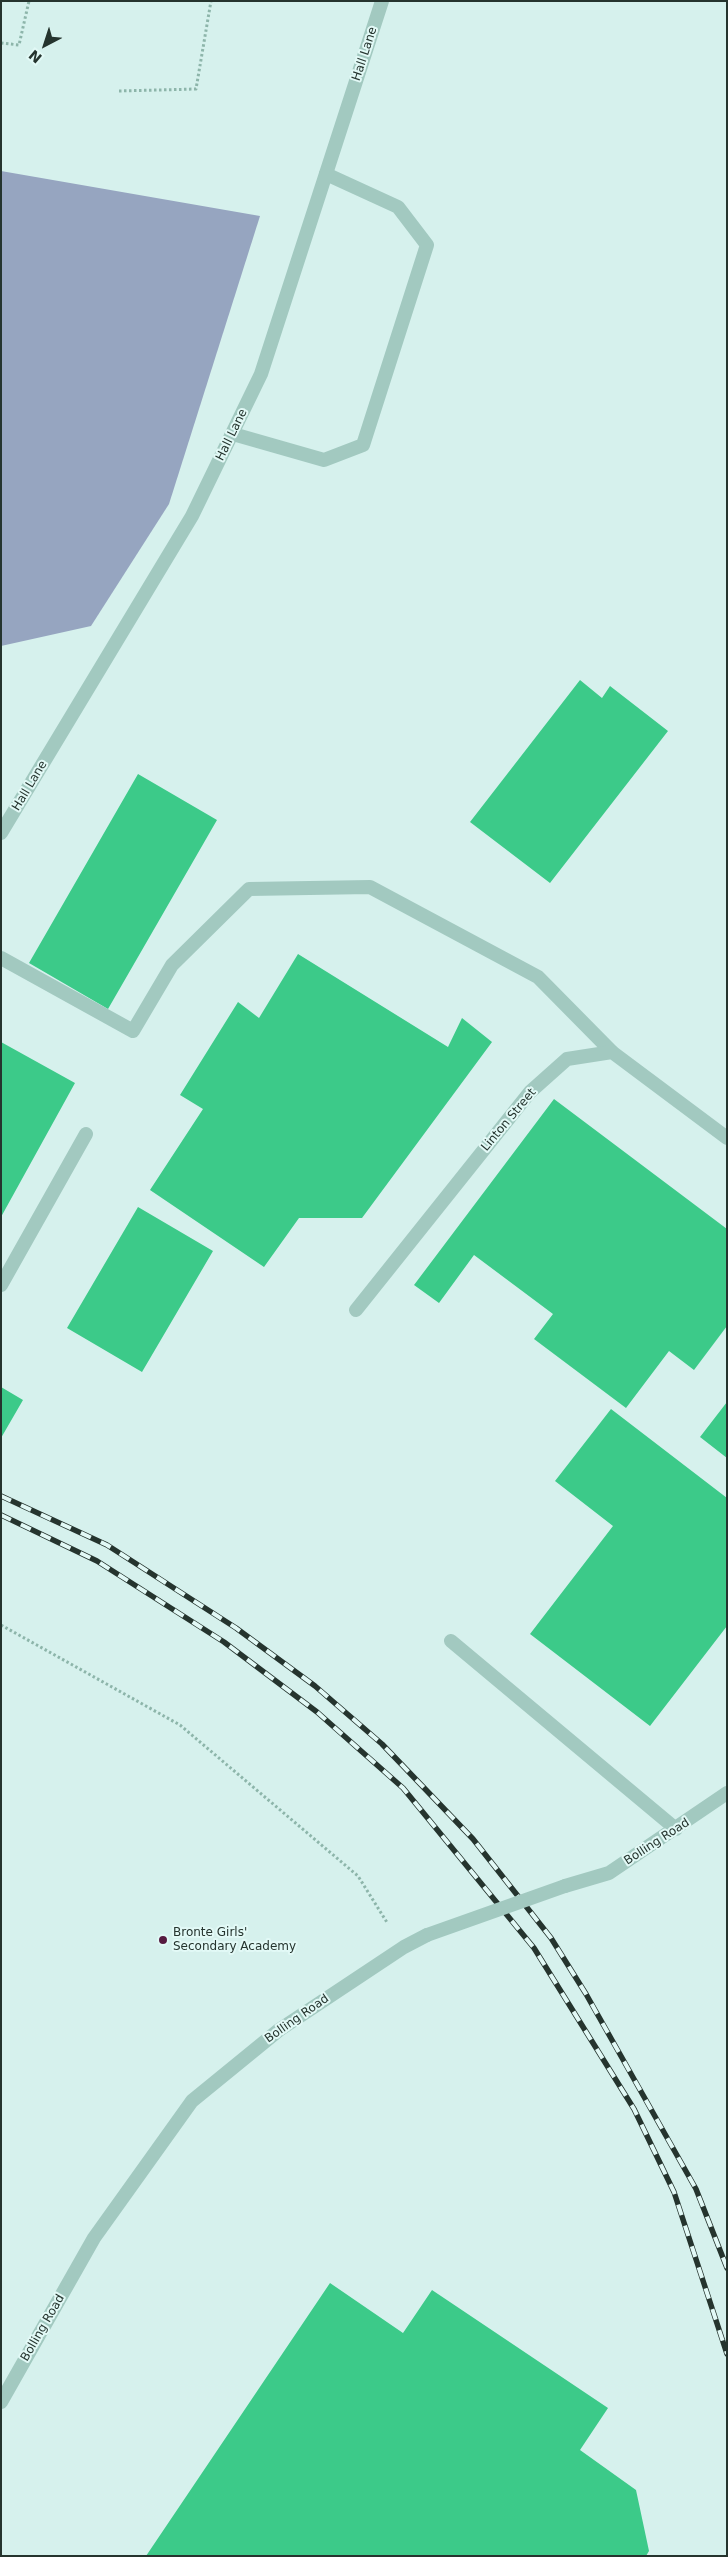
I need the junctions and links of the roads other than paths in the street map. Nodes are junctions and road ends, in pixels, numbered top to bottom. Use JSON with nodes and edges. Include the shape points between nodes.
{"nodes":[{"id":1,"x":382,"y":1,"type":"edge"},
{"id":2,"x":326,"y":174,"type":"junction"},
{"id":3,"x":232,"y":434,"type":"junction"},
{"id":4,"x":1,"y":833,"type":"edge"},
{"id":5,"x":1,"y":958,"type":"edge"},
{"id":6,"x":612,"y":1052,"type":"junction"},
{"id":7,"x":86,"y":1134,"type":"dead end"},
{"id":8,"x":727,"y":1138,"type":"edge"},
{"id":9,"x":1,"y":1285,"type":"edge"},
{"id":10,"x":356,"y":1310,"type":"dead end"},
{"id":11,"x":451,"y":1641,"type":"dead end"},
{"id":12,"x":727,"y":1794,"type":"edge"},
{"id":13,"x":676,"y":1829,"type":"junction"},
{"id":14,"x":1,"y":2402,"type":"edge"}],
"edges":[{"from":1,"to":2,"type":"street","name":"Hall Lane"},
{"from":2,"to":3,"type":"street","name":"Hall Lane","via":[[261,374]]},
{"from":2,"to":3,"type":"street","via":[[398,207],[427,245],[363,445],[324,460]]},
{"from":3,"to":4,"type":"street","name":"Hall Lane","via":[[192,516]]},
{"from":5,"to":6,"type":"street","via":[[133,1031],[172,965],[249,890],[370,886],[538,977]]},
{"from":6,"to":8,"type":"street"},
{"from":6,"to":10,"type":"street","name":"Linton Street","via":[[567,1059],[530,1092]]},
{"from":7,"to":9,"type":"street"},
{"from":11,"to":13,"type":"street"},
{"from":12,"to":13,"type":"street","name":"Bolling Road"},
{"from":13,"to":14,"type":"street","name":"Bolling Road","bridge":true,"via":[[609,1873],[427,1935],[404,1947],[279,2030],[192,2101],[94,2238]]}]}
